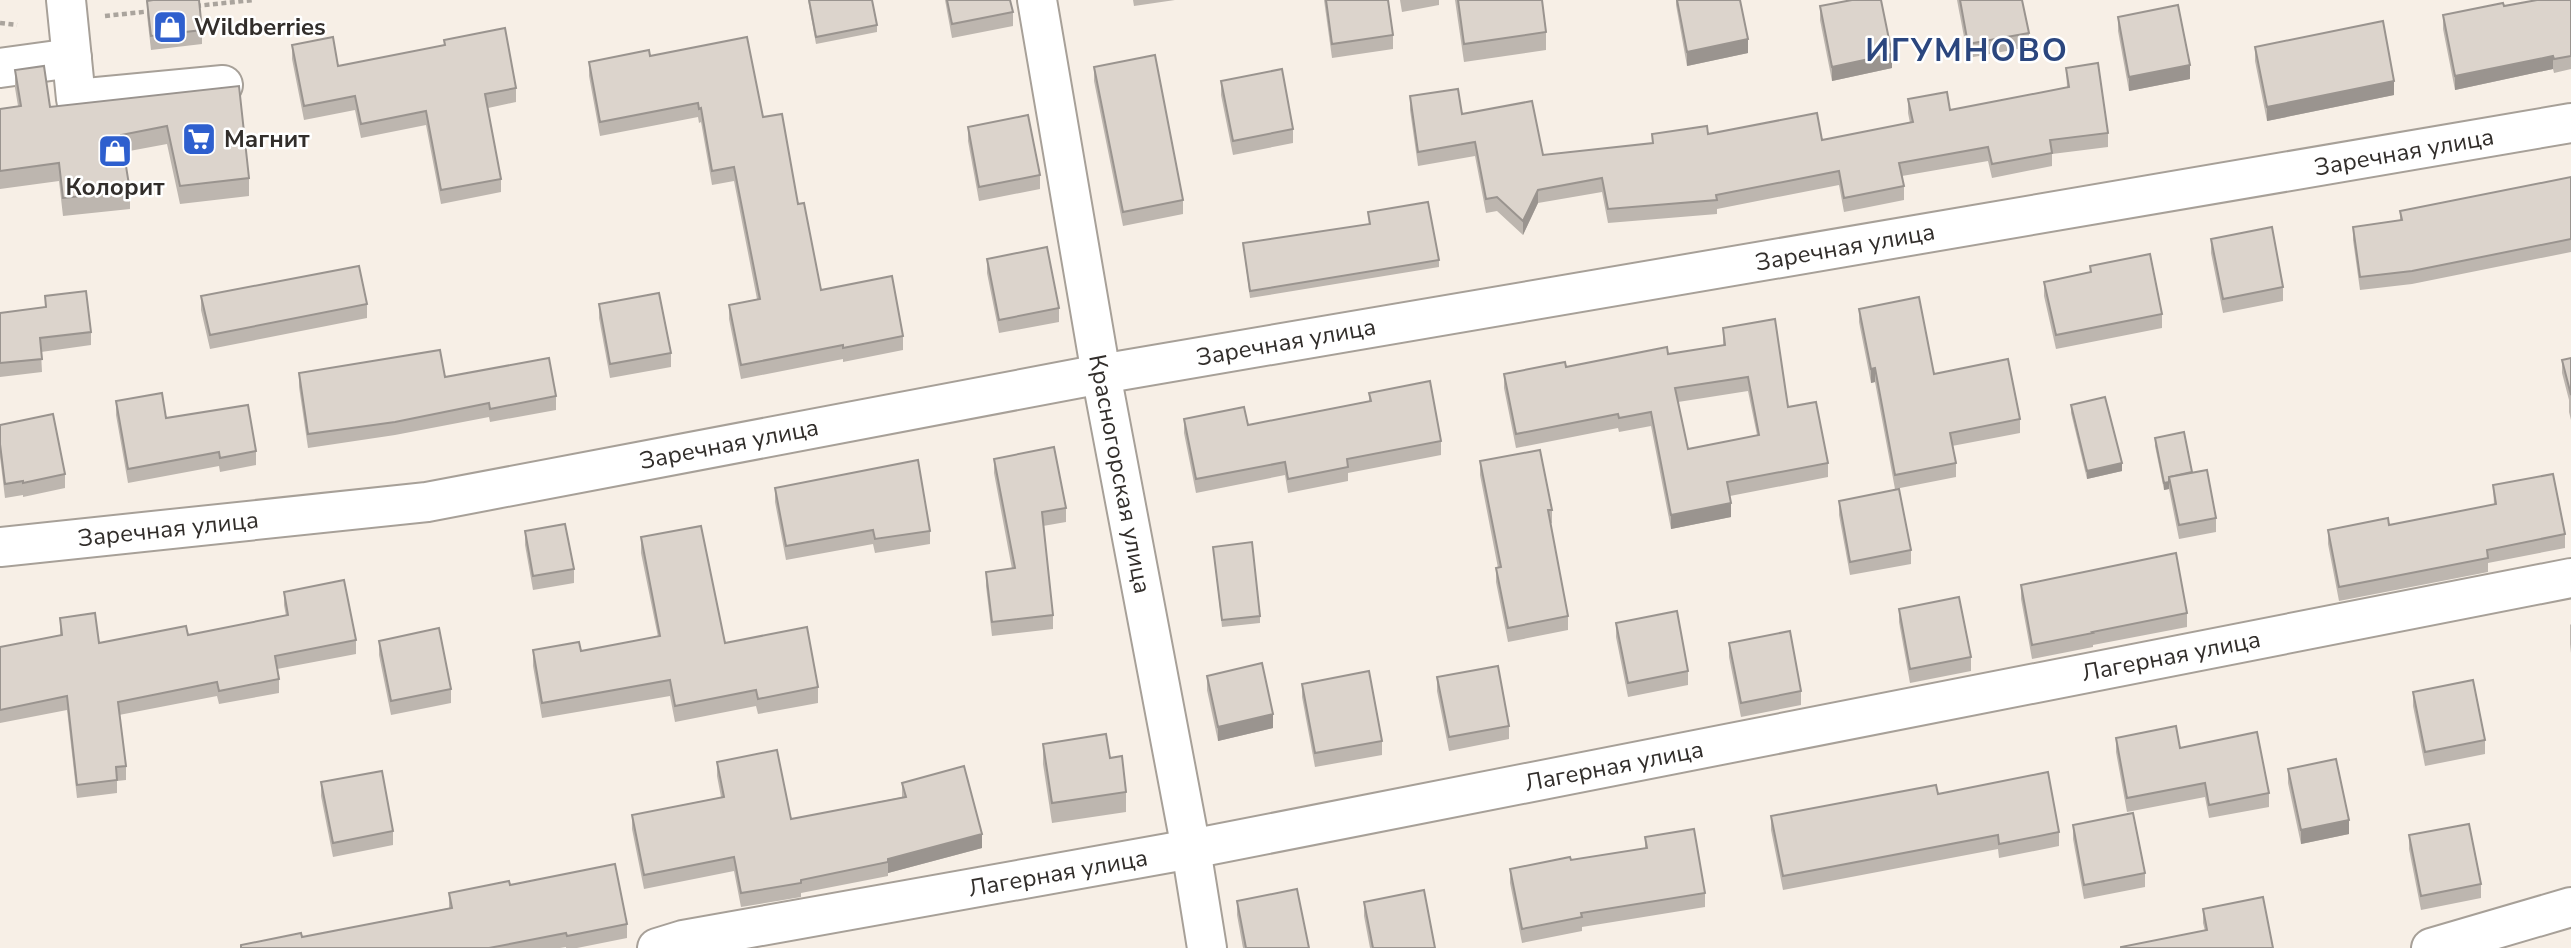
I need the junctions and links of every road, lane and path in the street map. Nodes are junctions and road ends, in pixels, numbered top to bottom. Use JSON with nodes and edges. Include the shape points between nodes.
{"nodes":[{"id":1,"x":254,"y":0,"type":"edge"},
{"id":2,"x":1037,"y":0,"type":"edge"},
{"id":3,"x":193,"y":6,"type":"edge"},
{"id":4,"x":165,"y":9,"type":"edge"},
{"id":5,"x":67,"y":10,"type":"edge"},
{"id":6,"x":0,"y":23,"type":"edge"},
{"id":7,"x":72,"y":58,"type":"junction"},
{"id":8,"x":0,"y":68,"type":"edge"},
{"id":9,"x":223,"y":85,"type":"edge"},
{"id":10,"x":2571,"y":123,"type":"edge"},
{"id":11,"x":1101,"y":373,"type":"junction"},
{"id":12,"x":0,"y":547,"type":"edge"},
{"id":13,"x":2571,"y":578,"type":"edge"},
{"id":14,"x":1191,"y":849,"type":"junction"},
{"id":15,"x":2571,"y":907,"type":"edge"},
{"id":16,"x":657,"y":948,"type":"edge"},
{"id":17,"x":1207,"y":948,"type":"edge"},
{"id":18,"x":2431,"y":948,"type":"edge"}],
"edges":[{"from":1,"to":3,"type":"path"},
{"from":2,"to":11,"type":"street","name":"Красногорская улица"},
{"from":4,"to":5,"type":"path"},
{"from":5,"to":6,"type":"path","via":[[25,25]]},
{"from":5,"to":7,"type":"street"},
{"from":7,"to":8,"type":"street"},
{"from":7,"to":9,"type":"street","via":[[76,99]]},
{"from":10,"to":11,"type":"street","name":"Заречная улица"},
{"from":11,"to":12,"type":"street","name":"Заречная улица","via":[[427,502]]},
{"from":11,"to":14,"type":"street","name":"Красногорская улица"},
{"from":13,"to":14,"type":"street","name":"Лагерная улица"},
{"from":14,"to":16,"type":"street","name":"Лагерная улица"},
{"from":14,"to":17,"type":"street","name":"Красногорская улица"},
{"from":15,"to":18,"type":"street"}]}
